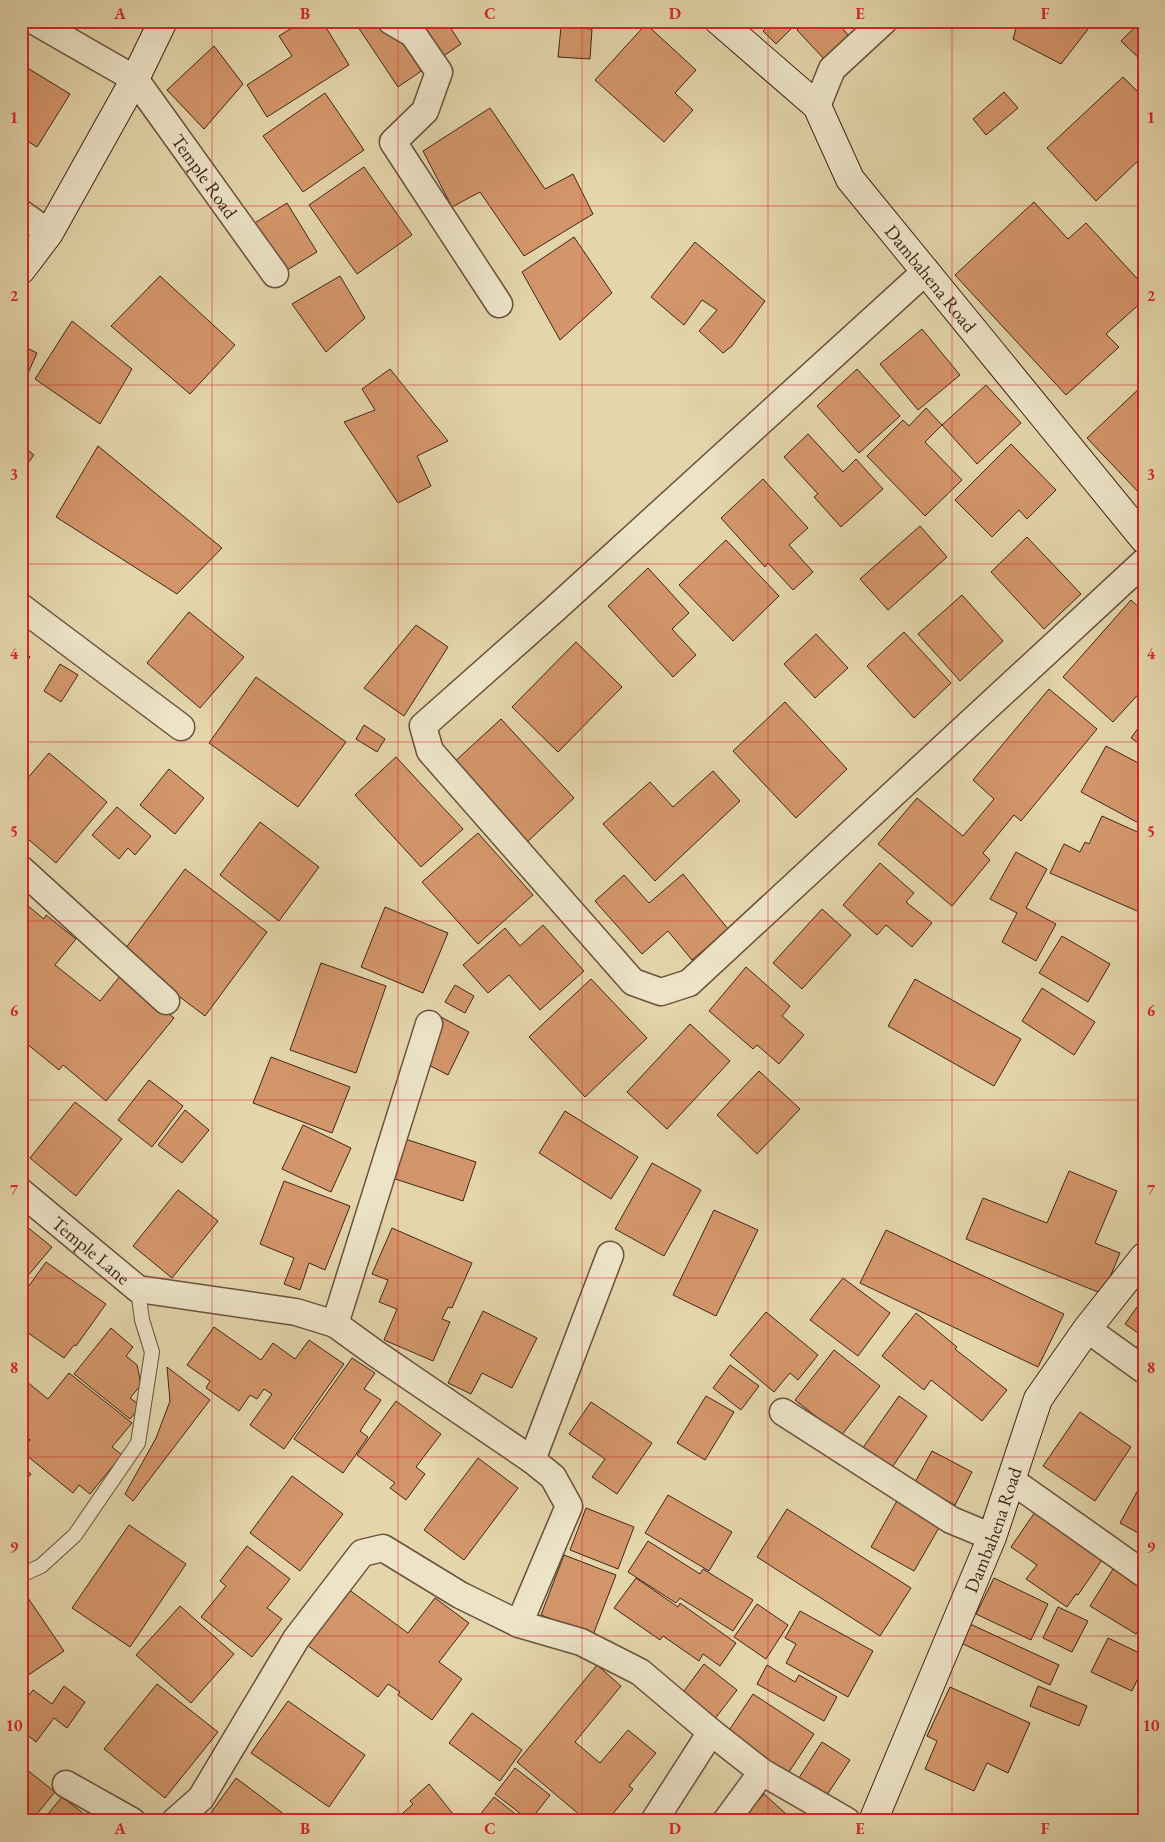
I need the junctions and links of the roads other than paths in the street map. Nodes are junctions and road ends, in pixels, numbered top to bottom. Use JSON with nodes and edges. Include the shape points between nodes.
{"nodes":[{"id":1,"x":34,"y":21,"type":"edge"},
{"id":2,"x":163,"y":21,"type":"edge"},
{"id":3,"x":391,"y":21,"type":"edge"},
{"id":4,"x":719,"y":21,"type":"edge"},
{"id":5,"x":884,"y":21,"type":"edge"},
{"id":6,"x":135,"y":78,"type":"junction"},
{"id":7,"x":817,"y":106,"type":"junction"},
{"id":8,"x":21,"y":213,"type":"edge"},
{"id":9,"x":50,"y":233,"type":"junction"},
{"id":10,"x":21,"y":270,"type":"edge"},
{"id":11,"x":926,"y":271,"type":"junction"},
{"id":12,"x":275,"y":274,"type":"dead end"},
{"id":13,"x":499,"y":304,"type":"dead end"},
{"id":14,"x":1144,"y":539,"type":"edge"},
{"id":15,"x":1144,"y":562,"type":"edge"},
{"id":16,"x":21,"y":607,"type":"edge"},
{"id":17,"x":181,"y":727,"type":"dead end"},
{"id":18,"x":21,"y":869,"type":"edge"},
{"id":19,"x":166,"y":1001,"type":"dead end"},
{"id":20,"x":429,"y":1024,"type":"dead end"},
{"id":21,"x":21,"y":1192,"type":"edge"},
{"id":22,"x":610,"y":1255,"type":"dead end"},
{"id":23,"x":1144,"y":1257,"type":"edge"},
{"id":24,"x":138,"y":1289,"type":"junction"},
{"id":25,"x":334,"y":1324,"type":"junction"},
{"id":26,"x":1087,"y":1329,"type":"junction"},
{"id":27,"x":1144,"y":1370,"type":"edge"},
{"id":28,"x":783,"y":1412,"type":"dead end"},
{"id":29,"x":532,"y":1460,"type":"junction"},
{"id":30,"x":1011,"y":1480,"type":"junction"},
{"id":31,"x":992,"y":1537,"type":"junction"},
{"id":32,"x":1144,"y":1574,"type":"edge"},
{"id":33,"x":21,"y":1575,"type":"edge"},
{"id":34,"x":519,"y":1624,"type":"junction"},
{"id":35,"x":710,"y":1732,"type":"junction"},
{"id":36,"x":762,"y":1772,"type":"junction"},
{"id":37,"x":66,"y":1784,"type":"dead end"},
{"id":38,"x":132,"y":1821,"type":"edge"},
{"id":39,"x":175,"y":1821,"type":"edge"},
{"id":40,"x":654,"y":1821,"type":"edge"},
{"id":41,"x":726,"y":1821,"type":"edge"},
{"id":42,"x":847,"y":1821,"type":"edge"},
{"id":43,"x":873,"y":1821,"type":"edge"}],
"edges":[{"from":1,"to":6,"type":"street"},
{"from":2,"to":6,"type":"street"},
{"from":3,"to":13,"type":"street","via":[[413,34],[439,72],[425,111],[393,142]]},
{"from":4,"to":7,"type":"street","name":"Dambahena Road"},
{"from":5,"to":7,"type":"street","via":[[832,69]]},
{"from":6,"to":9,"type":"street"},
{"from":6,"to":12,"type":"street","name":"Temple Road"},
{"from":7,"to":11,"type":"street","name":"Dambahena Road","via":[[850,179]]},
{"from":8,"to":9,"type":"street"},
{"from":9,"to":10,"type":"street"},
{"from":11,"to":14,"type":"street","name":"Dambahena Road"},
{"from":11,"to":15,"type":"street","via":[[423,726],[430,751],[633,982],[661,992],[689,983]]},
{"from":16,"to":17,"type":"street"},
{"from":18,"to":19,"type":"street"},
{"from":20,"to":25,"type":"street"},
{"from":21,"to":24,"type":"street","name":"Temple Lane"},
{"from":22,"to":29,"type":"street"},
{"from":23,"to":26,"type":"street","name":"Dambahena Road"},
{"from":24,"to":25,"type":"street","via":[[296,1312]]},
{"from":24,"to":33,"type":"lane","via":[[142,1320],[152,1352],[138,1442],[75,1535],[41,1566]]},
{"from":25,"to":29,"type":"street"},
{"from":26,"to":27,"type":"street"},
{"from":26,"to":30,"type":"street","name":"Dambahena Road","via":[[1038,1399]]},
{"from":28,"to":31,"type":"street","via":[[951,1520]]},
{"from":29,"to":34,"type":"street","via":[[552,1476],[569,1506]]},
{"from":30,"to":31,"type":"street","name":"Dambahena Road"},
{"from":30,"to":32,"type":"street"},
{"from":31,"to":43,"type":"street","name":"Dambahena Road"},
{"from":34,"to":35,"type":"street","via":[[581,1642],[640,1672]]},
{"from":34,"to":39,"type":"street","via":[[460,1595],[383,1548],[362,1553],[296,1639],[200,1798]]},
{"from":35,"to":36,"type":"street"},
{"from":35,"to":40,"type":"street"},
{"from":36,"to":41,"type":"street"},
{"from":36,"to":42,"type":"street"},
{"from":37,"to":38,"type":"street"}]}
